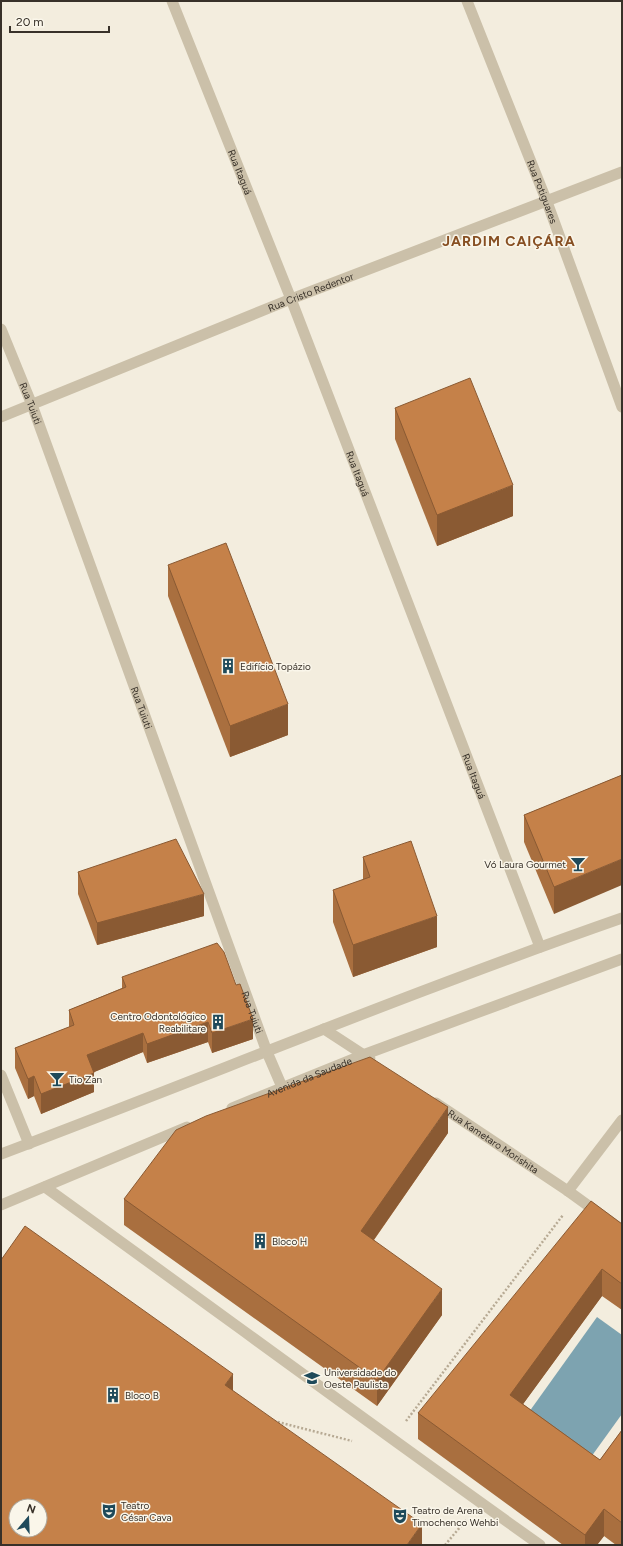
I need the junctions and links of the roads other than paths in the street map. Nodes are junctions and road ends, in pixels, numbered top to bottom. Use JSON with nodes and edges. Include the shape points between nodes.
{"nodes":[{"id":1,"x":172,"y":1,"type":"edge"},
{"id":2,"x":467,"y":1,"type":"edge"},
{"id":3,"x":622,"y":172,"type":"edge"},
{"id":4,"x":547,"y":202,"type":"junction"},
{"id":5,"x":291,"y":299,"type":"junction"},
{"id":6,"x":1,"y":329,"type":"edge"},
{"id":7,"x":32,"y":405,"type":"junction"},
{"id":8,"x":622,"y":407,"type":"edge"},
{"id":9,"x":1,"y":417,"type":"edge"},
{"id":10,"x":622,"y":918,"type":"edge"},
{"id":11,"x":540,"y":947,"type":"junction"},
{"id":12,"x":622,"y":959,"type":"edge"},
{"id":13,"x":324,"y":1029,"type":"junction"},
{"id":14,"x":266,"y":1052,"type":"junction"},
{"id":15,"x":363,"y":1055,"type":"junction"},
{"id":16,"x":377,"y":1064,"type":"edge"},
{"id":17,"x":1,"y":1075,"type":"edge"},
{"id":18,"x":282,"y":1087,"type":"junction"},
{"id":19,"x":429,"y":1099,"type":"edge"},
{"id":20,"x":224,"y":1111,"type":"edge"},
{"id":21,"x":622,"y":1120,"type":"edge"},
{"id":22,"x":195,"y":1123,"type":"edge"},
{"id":23,"x":29,"y":1144,"type":"junction"},
{"id":24,"x":1,"y":1154,"type":"edge"},
{"id":25,"x":45,"y":1187,"type":"junction"},
{"id":26,"x":572,"y":1194,"type":"junction"},
{"id":27,"x":1,"y":1205,"type":"edge"},
{"id":28,"x":622,"y":1230,"type":"edge"},
{"id":29,"x":540,"y":1545,"type":"edge"}],
"edges":[{"from":1,"to":5,"type":"street","name":"Rua Itaguá"},
{"from":2,"to":4,"type":"street","name":"Rua Potiguares"},
{"from":3,"to":4,"type":"street","name":"Rua Cristo Redentor"},
{"from":4,"to":5,"type":"street","name":"Rua Cristo Redentor"},
{"from":4,"to":8,"type":"street","name":"Rua Potiguares"},
{"from":5,"to":7,"type":"street","name":"Rua Cristo Redentor"},
{"from":5,"to":11,"type":"street","name":"Rua Itaguá"},
{"from":6,"to":7,"type":"street","name":"Rua Tuiuti"},
{"from":7,"to":9,"type":"street","name":"Rua Cristo Redentor"},
{"from":7,"to":14,"type":"street","name":"Rua Tuiuti"},
{"from":10,"to":11,"type":"street"},
{"from":11,"to":13,"type":"street"},
{"from":12,"to":15,"type":"street","name":"Avenida da Saudade"},
{"from":13,"to":14,"type":"street"},
{"from":13,"to":15,"type":"street"},
{"from":14,"to":18,"type":"street","name":"Rua Tuiuti"},
{"from":14,"to":23,"type":"street"},
{"from":15,"to":16,"type":"street"},
{"from":15,"to":18,"type":"street","name":"Avenida da Saudade"},
{"from":17,"to":23,"type":"street"},
{"from":18,"to":20,"type":"street","name":"Avenida da Saudade"},
{"from":19,"to":26,"type":"street","name":"Rua Kametaro Morishita"},
{"from":21,"to":26,"type":"street"},
{"from":22,"to":25,"type":"street"},
{"from":23,"to":24,"type":"street"},
{"from":25,"to":27,"type":"street"},
{"from":25,"to":29,"type":"street"},
{"from":26,"to":28,"type":"street","name":"Rua Kametaro Morishita"}]}
